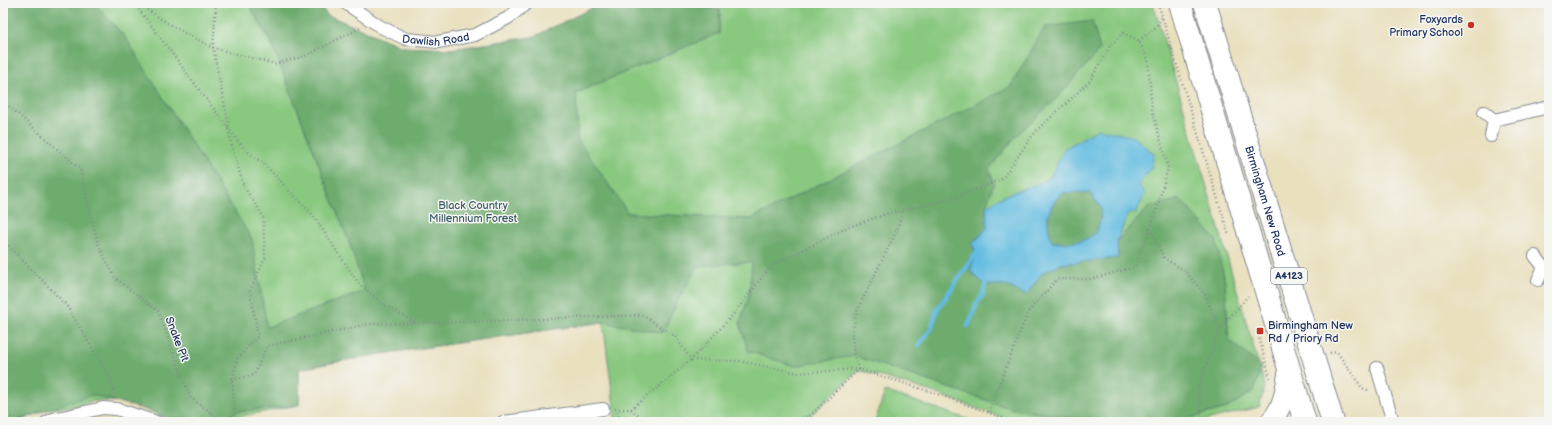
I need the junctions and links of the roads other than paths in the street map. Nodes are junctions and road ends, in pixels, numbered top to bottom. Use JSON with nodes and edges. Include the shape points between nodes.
{"nodes":[{"id":1,"x":346,"y":3,"type":"edge"},
{"id":2,"x":527,"y":3,"type":"edge"},
{"id":3,"x":1180,"y":3,"type":"edge"},
{"id":4,"x":1206,"y":3,"type":"edge"},
{"id":5,"x":1549,"y":107,"type":"edge"},
{"id":6,"x":1484,"y":112,"type":"dead end"},
{"id":7,"x":1494,"y":120,"type":"junction"},
{"id":8,"x":1491,"y":136,"type":"dead end"},
{"id":9,"x":1535,"y":256,"type":"dead end"},
{"id":10,"x":1546,"y":267,"type":"edge"},
{"id":11,"x":1538,"y":280,"type":"dead end"},
{"id":12,"x":1288,"y":368,"type":"junction"},
{"id":13,"x":1377,"y":368,"type":"dead end"},
{"id":14,"x":603,"y":409,"type":"road end"},
{"id":15,"x":564,"y":419,"type":"edge"},
{"id":16,"x":47,"y":422,"type":"edge"},
{"id":17,"x":156,"y":422,"type":"edge"},
{"id":18,"x":503,"y":422,"type":"edge"},
{"id":19,"x":1270,"y":422,"type":"edge"},
{"id":20,"x":1305,"y":422,"type":"edge"},
{"id":21,"x":1333,"y":422,"type":"edge"},
{"id":22,"x":1393,"y":422,"type":"edge"}],
"edges":[{"from":1,"to":2,"type":"street","name":"Dawlish Road","via":[[372,21],[406,39],[438,42],[475,34],[508,18]]},
{"from":3,"to":12,"type":"highway","number":"A4123"},
{"from":4,"to":21,"type":"highway","name":"Birmingham New Road","number":"A4123"},
{"from":5,"to":7,"type":"street"},
{"from":6,"to":7,"type":"street"},
{"from":7,"to":8,"type":"street"},
{"from":9,"to":10,"type":"street"},
{"from":10,"to":11,"type":"street"},
{"from":12,"to":19,"type":"main road","via":[[1285,392],[1276,416]]},
{"from":12,"to":20,"type":"highway","number":"A4123"},
{"from":13,"to":22,"type":"street"},
{"from":14,"to":15,"type":"street"},
{"from":15,"to":18,"type":"street"},
{"from":16,"to":17,"type":"street","via":[[103,408],[117,409]]}]}
